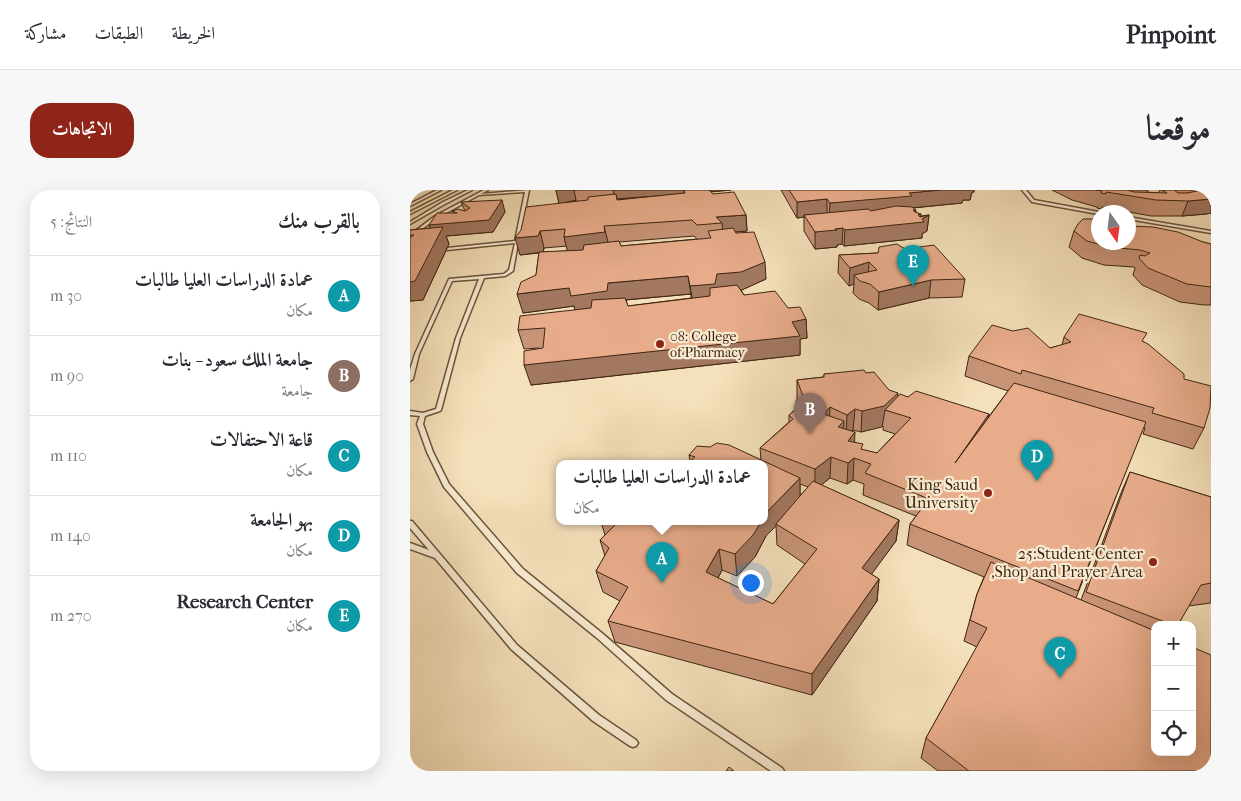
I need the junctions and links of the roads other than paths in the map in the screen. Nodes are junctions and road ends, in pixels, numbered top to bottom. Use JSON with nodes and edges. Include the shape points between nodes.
{"nodes":[{"id":1,"x":439,"y":190,"type":"edge"},
{"id":2,"x":455,"y":190,"type":"edge"},
{"id":3,"x":470,"y":190,"type":"edge"},
{"id":4,"x":486,"y":190,"type":"edge"},
{"id":5,"x":1024,"y":190,"type":"edge"},
{"id":6,"x":526,"y":191,"type":"edge"},
{"id":7,"x":475,"y":195,"type":"junction"},
{"id":8,"x":410,"y":205,"type":"edge"},
{"id":9,"x":410,"y":213,"type":"edge"},
{"id":10,"x":1091,"y":213,"type":"edge"},
{"id":11,"x":1136,"y":219,"type":"edge"},
{"id":12,"x":410,"y":224,"type":"edge"},
{"id":13,"x":1211,"y":232,"type":"edge"},
{"id":14,"x":410,"y":236,"type":"edge"},
{"id":15,"x":518,"y":242,"type":"junction"},
{"id":16,"x":447,"y":248,"type":"dead end"},
{"id":17,"x":482,"y":277,"type":"junction"},
{"id":18,"x":410,"y":379,"type":"edge"},
{"id":19,"x":410,"y":413,"type":"edge"},
{"id":20,"x":423,"y":415,"type":"junction"},
{"id":21,"x":410,"y":523,"type":"edge"},
{"id":22,"x":410,"y":546,"type":"edge"},
{"id":23,"x":436,"y":556,"type":"junction"},
{"id":24,"x":633,"y":743,"type":"dead end"},
{"id":25,"x":779,"y":771,"type":"edge"}],
"edges":[{"from":1,"to":8,"type":"lane"},
{"from":2,"to":9,"type":"lane"},
{"from":3,"to":12,"type":"lane"},
{"from":4,"to":7,"type":"lane"},
{"from":5,"to":10,"type":"lane","via":[[1033,201]]},
{"from":6,"to":7,"type":"lane"},
{"from":6,"to":15,"type":"lane"},
{"from":7,"to":14,"type":"lane","via":[[436,216]]},
{"from":11,"to":13,"type":"lane"},
{"from":15,"to":16,"type":"lane"},
{"from":15,"to":17,"type":"lane","via":[[511,271],[505,275]]},
{"from":17,"to":18,"type":"lane","via":[[450,280],[417,354]]},
{"from":17,"to":20,"type":"lane","via":[[458,338],[438,410]]},
{"from":19,"to":20,"type":"lane"},
{"from":20,"to":25,"type":"lane","via":[[420,424],[446,485],[520,571],[669,697]]},
{"from":21,"to":23,"type":"lane"},
{"from":22,"to":23,"type":"lane"},
{"from":23,"to":24,"type":"lane","via":[[514,646],[596,718]]}]}
